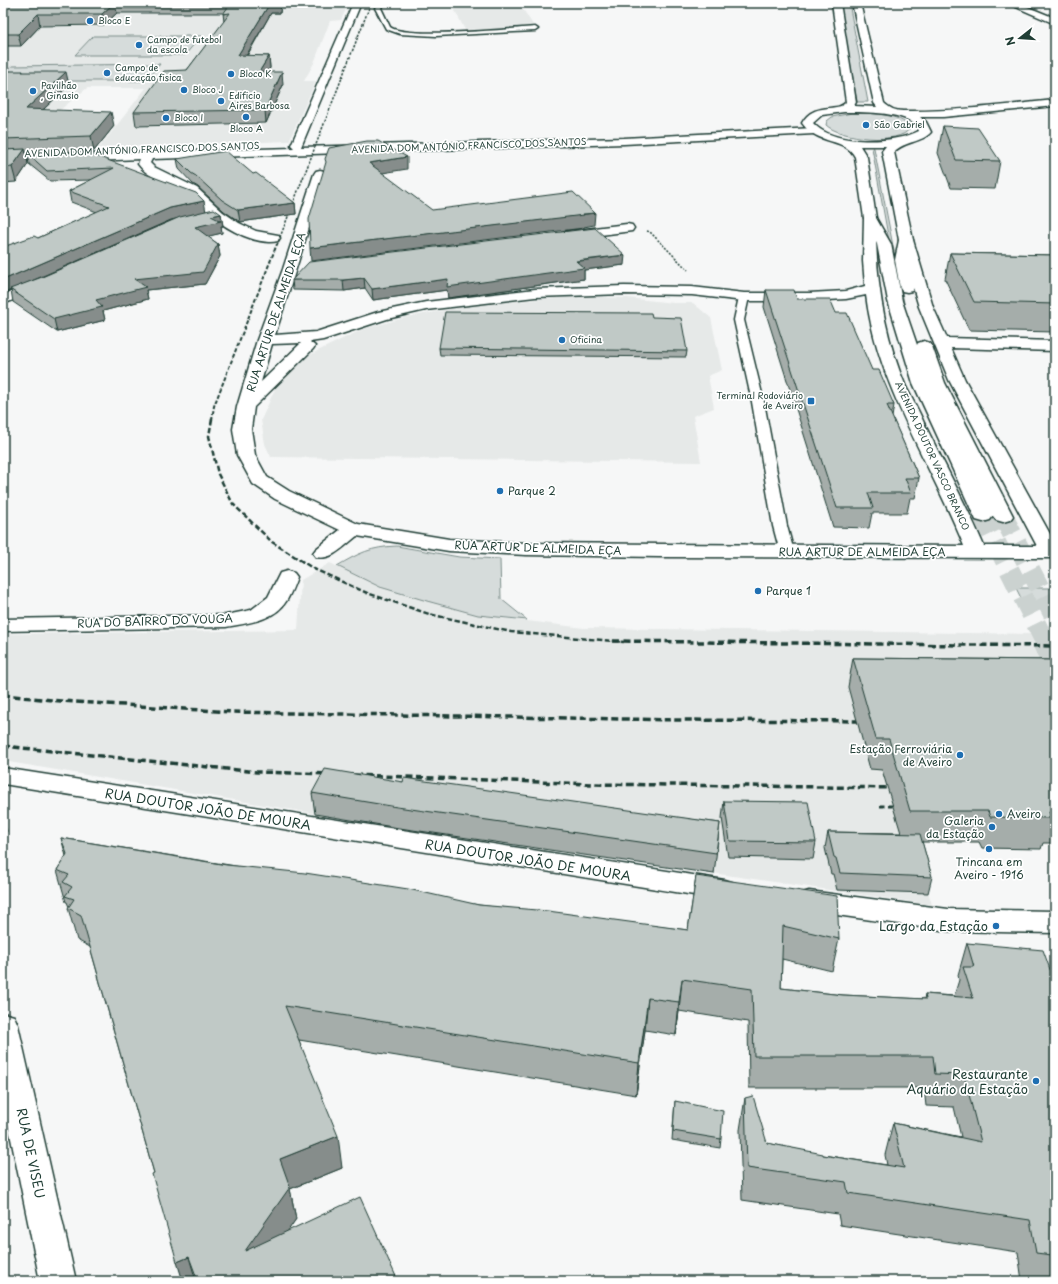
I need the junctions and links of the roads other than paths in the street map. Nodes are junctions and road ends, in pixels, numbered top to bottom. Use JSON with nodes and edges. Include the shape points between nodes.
{"nodes":[{"id":1,"x":357,"y":3,"type":"edge"},
{"id":2,"x":381,"y":3,"type":"edge"},
{"id":3,"x":836,"y":3,"type":"edge"},
{"id":4,"x":856,"y":3,"type":"edge"},
{"id":5,"x":1011,"y":3,"type":"edge"},
{"id":6,"x":1033,"y":3,"type":"edge"},
{"id":7,"x":1055,"y":12,"type":"edge"},
{"id":8,"x":1055,"y":21,"type":"edge"},
{"id":9,"x":536,"y":29,"type":"dead end"},
{"id":10,"x":1055,"y":103,"type":"edge"},
{"id":11,"x":844,"y":109,"type":"junction"},
{"id":12,"x":1055,"y":111,"type":"edge"},
{"id":13,"x":894,"y":113,"type":"junction"},
{"id":14,"x":925,"y":128,"type":"junction"},
{"id":15,"x":811,"y":129,"type":"junction"},
{"id":16,"x":838,"y":140,"type":"junction"},
{"id":17,"x":900,"y":142,"type":"junction"},
{"id":18,"x":297,"y":145,"type":"junction"},
{"id":19,"x":3,"y":154,"type":"edge"},
{"id":20,"x":147,"y":156,"type":"junction"},
{"id":21,"x":3,"y":159,"type":"edge"},
{"id":22,"x":320,"y":174,"type":"dead end"},
{"id":23,"x":218,"y":215,"type":"junction"},
{"id":24,"x":204,"y":217,"type":"edge"},
{"id":25,"x":870,"y":218,"type":"junction"},
{"id":26,"x":627,"y":228,"type":"road end"},
{"id":27,"x":556,"y":236,"type":"edge"},
{"id":28,"x":273,"y":238,"type":"dead end"},
{"id":29,"x":906,"y":240,"type":"junction"},
{"id":30,"x":53,"y":279,"type":"edge"},
{"id":31,"x":872,"y":289,"type":"junction"},
{"id":32,"x":744,"y":297,"type":"junction"},
{"id":33,"x":3,"y":300,"type":"edge"},
{"id":34,"x":312,"y":342,"type":"junction"},
{"id":35,"x":941,"y":344,"type":"junction"},
{"id":36,"x":263,"y":345,"type":"junction"},
{"id":37,"x":1055,"y":346,"type":"edge"},
{"id":38,"x":246,"y":407,"type":"junction"},
{"id":39,"x":982,"y":516,"type":"tunnel mouth"},
{"id":40,"x":1003,"y":516,"type":"tunnel mouth"},
{"id":41,"x":353,"y":529,"type":"junction"},
{"id":42,"x":976,"y":551,"type":"junction"},
{"id":43,"x":786,"y":552,"type":"junction"},
{"id":44,"x":1053,"y":552,"type":"edge"},
{"id":45,"x":323,"y":553,"type":"dead end"},
{"id":46,"x":287,"y":578,"type":"dead end"},
{"id":47,"x":3,"y":625,"type":"edge"},
{"id":48,"x":14,"y":778,"type":"edge"},
{"id":49,"x":752,"y":894,"type":"edge"},
{"id":50,"x":784,"y":898,"type":"edge"},
{"id":51,"x":1055,"y":922,"type":"edge"},
{"id":52,"x":3,"y":1026,"type":"edge"},
{"id":53,"x":58,"y":1281,"type":"edge"}],
"edges":[{"from":1,"to":18,"type":"street"},
{"from":2,"to":9,"type":"lane","via":[[378,8],[388,28],[397,32],[420,34]]},
{"from":3,"to":11,"type":"street","via":[[851,102]]},
{"from":4,"to":13,"type":"street","via":[[879,103]]},
{"from":5,"to":8,"type":"street"},
{"from":6,"to":7,"type":"street"},
{"from":10,"to":13,"type":"street","via":[[943,114]]},
{"from":11,"to":13,"type":"street"},
{"from":11,"to":15,"type":"street","via":[[814,115],[807,123]]},
{"from":12,"to":14,"type":"street","via":[[955,120]]},
{"from":13,"to":14,"type":"street","via":[[917,120]]},
{"from":14,"to":17,"type":"street","via":[[925,132],[920,136]]},
{"from":15,"to":16,"type":"street"},
{"from":15,"to":18,"type":"street","name":"AVENIDA DOM ANTÓNIO FRANCISCO DOS SANTOS"},
{"from":15,"to":20,"type":"street","name":"AVENIDA DOM ANTÓNIO FRANCISCO DOS SANTOS","via":[[624,141]]},
{"from":16,"to":17,"type":"street","via":[[869,144]]},
{"from":16,"to":25,"type":"street","name":"AVENIDA DOUTOR VASCO BRANCO","via":[[857,148],[861,157]]},
{"from":17,"to":29,"type":"street","via":[[888,151]]},
{"from":18,"to":19,"type":"street","name":"AVENIDA DOM ANTÓNIO FRANCISCO DOS SANTOS"},
{"from":20,"to":21,"type":"street","name":"AVENIDA DOM ANTÓNIO FRANCISCO DOS SANTOS"},
{"from":20,"to":23,"type":"street","via":[[144,164],[150,170],[193,191]]},
{"from":22,"to":36,"type":"street","name":"RUA ARTUR DE ALMEIDA EÇA","via":[[298,269]]},
{"from":23,"to":24,"type":"street"},
{"from":23,"to":28,"type":"street","via":[[253,235]]},
{"from":25,"to":31,"type":"street","name":"AVENIDA DOUTOR VASCO BRANCO","via":[[868,242]]},
{"from":25,"to":39,"type":"street","name":"AVENIDA DOUTOR VASCO BRANCO","via":[[884,244],[894,300],[921,383]]},
{"from":26,"to":27,"type":"street"},
{"from":29,"to":35,"type":"street","via":[[926,307]]},
{"from":29,"to":40,"type":"street","via":[[902,260],[910,302],[937,383]]},
{"from":30,"to":33,"type":"street"},
{"from":31,"to":32,"type":"street","via":[[846,296]]},
{"from":31,"to":42,"type":"street","name":"AVENIDA DOUTOR VASCO BRANCO","via":[[884,347],[898,387]]},
{"from":32,"to":34,"type":"street","via":[[709,292],[616,291],[535,293],[476,298],[383,315]]},
{"from":32,"to":43,"type":"lane","via":[[739,320],[758,402]]},
{"from":34,"to":36,"type":"street","via":[[283,350]]},
{"from":34,"to":38,"type":"street"},
{"from":35,"to":37,"type":"street"},
{"from":35,"to":44,"type":"street","via":[[957,380]]},
{"from":36,"to":38,"type":"street","name":"RUA ARTUR DE ALMEIDA EÇA"},
{"from":38,"to":41,"type":"street","name":"RUA ARTUR DE ALMEIDA EÇA","via":[[242,429],[246,455],[260,480],[282,495]]},
{"from":41,"to":43,"type":"street","name":"RUA ARTUR DE ALMEIDA EÇA","via":[[449,545],[526,549]]},
{"from":41,"to":45,"type":"street"},
{"from":42,"to":43,"type":"street","name":"RUA ARTUR DE ALMEIDA EÇA"},
{"from":42,"to":44,"type":"street","name":"RUA ARTUR DE ALMEIDA EÇA"},
{"from":46,"to":47,"type":"street","name":"RUA DO BAIRRO DO VOUGA","via":[[277,600],[258,615],[226,621]]},
{"from":48,"to":49,"type":"street","name":"RUA DOUTOR JOÃO DE MOURA"},
{"from":50,"to":51,"type":"street","via":[[948,920]]},
{"from":52,"to":53,"type":"street","name":"RUA DE VISEU"}]}
